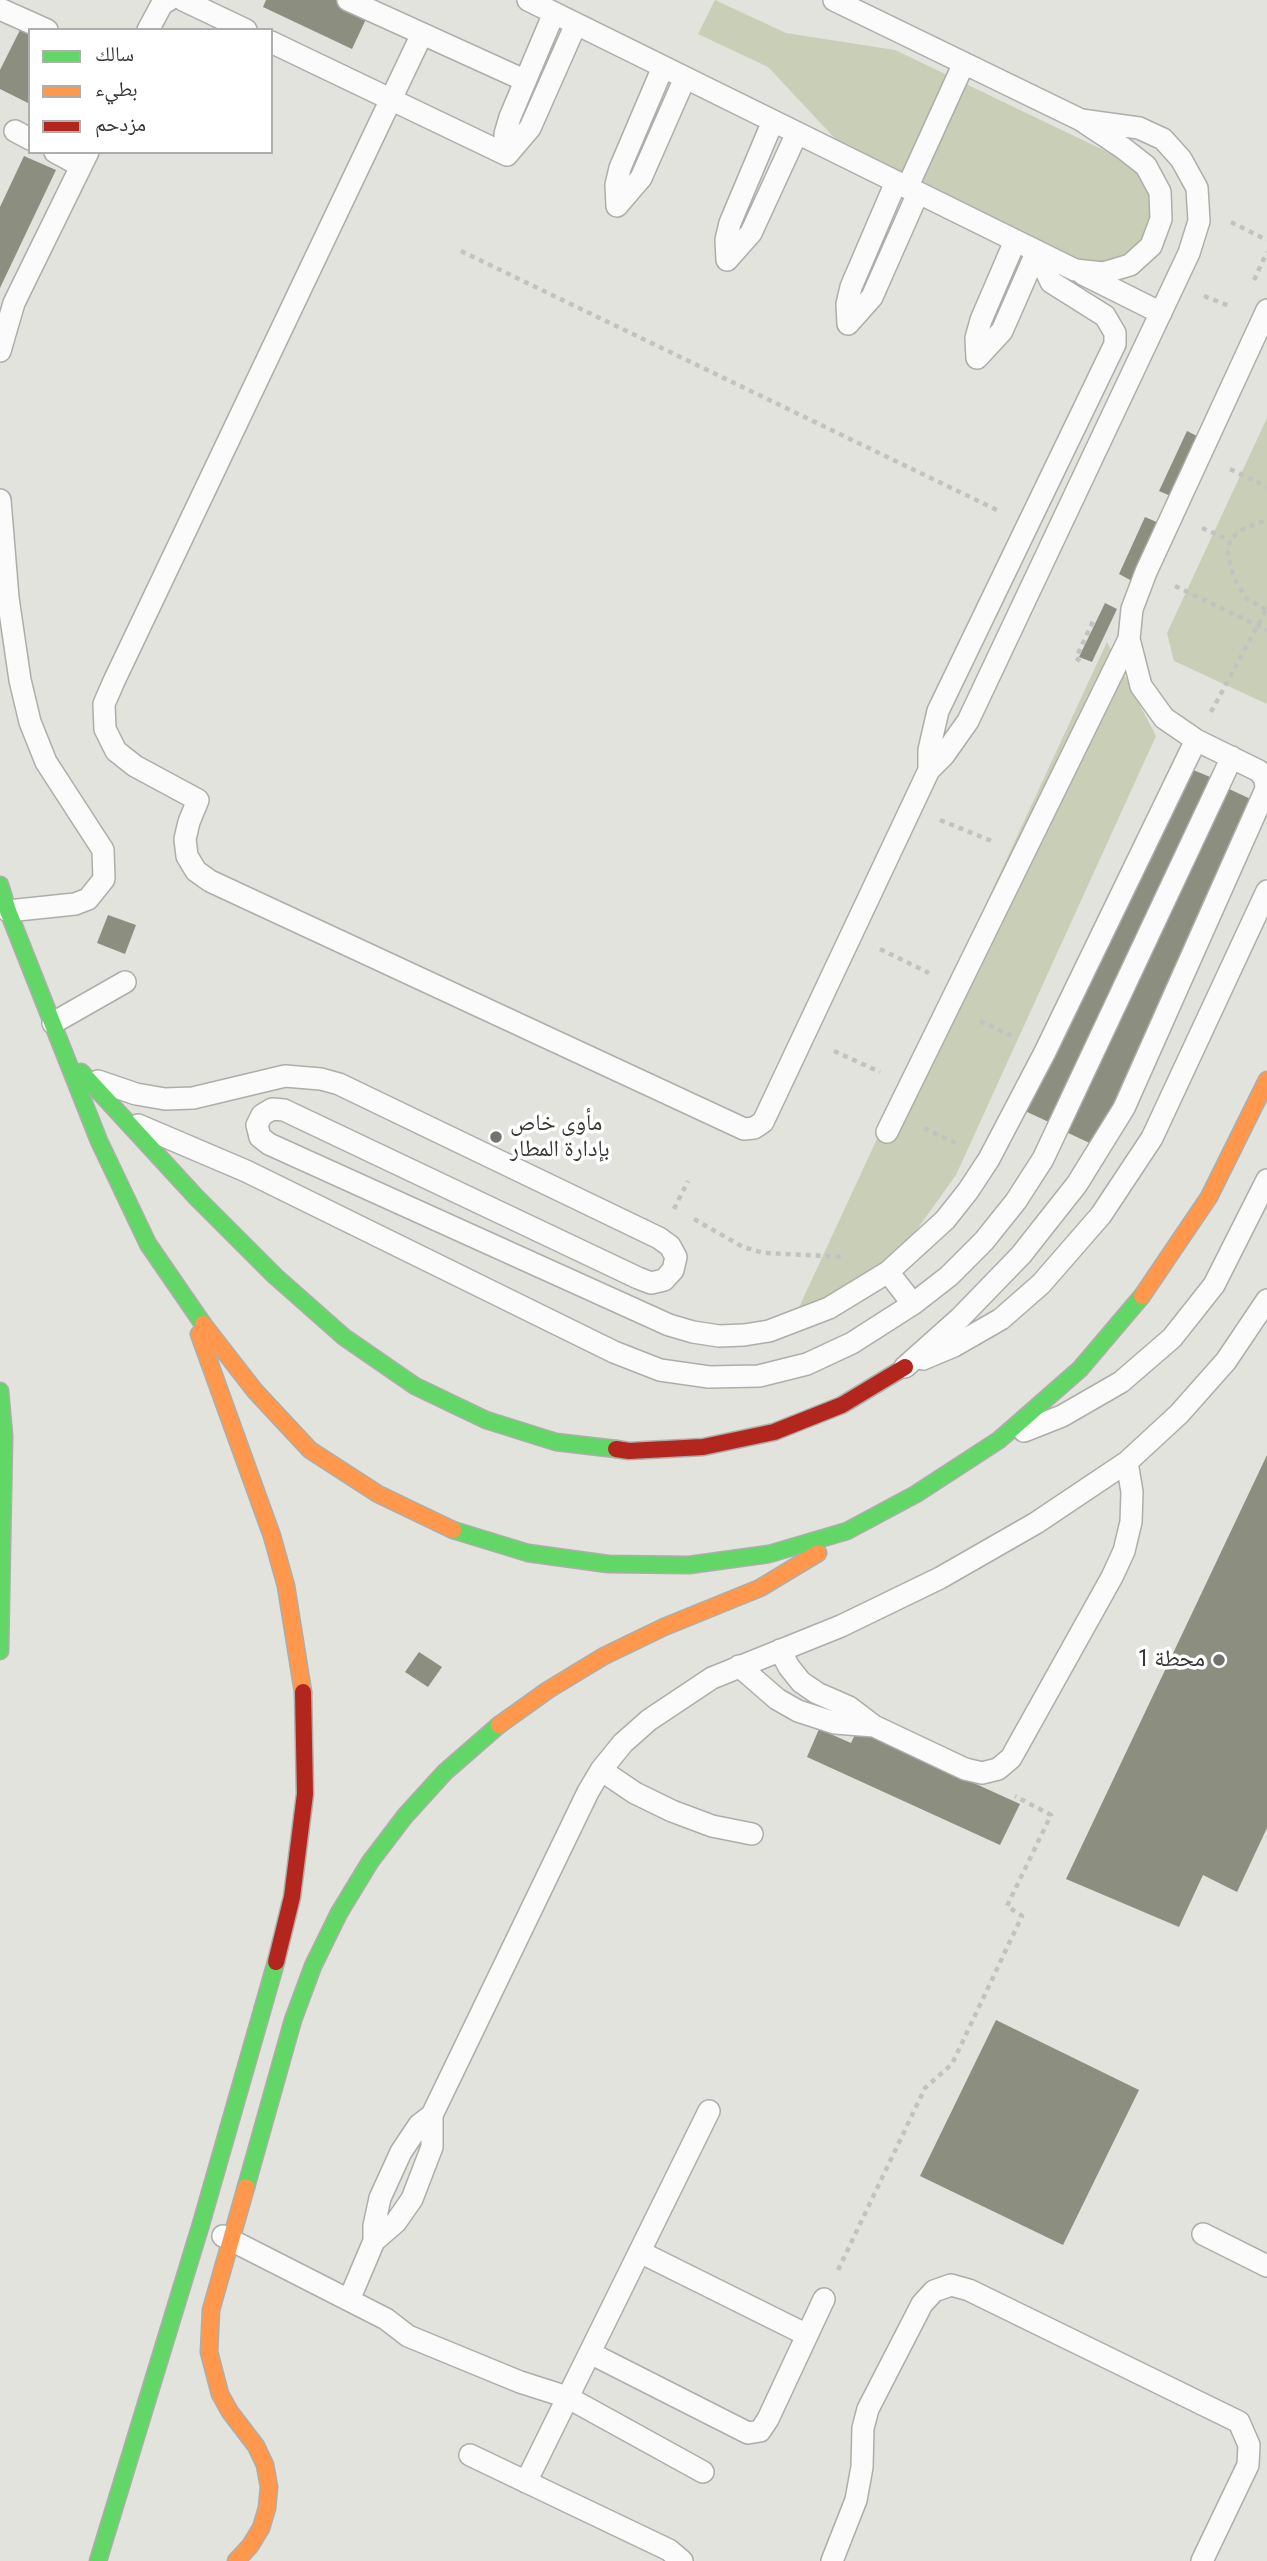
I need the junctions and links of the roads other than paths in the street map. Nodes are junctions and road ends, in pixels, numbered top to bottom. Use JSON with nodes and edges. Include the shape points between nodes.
{"nodes":[{"id":1,"x":169,"y":0,"type":"edge"},
{"id":2,"x":183,"y":0,"type":"edge"},
{"id":3,"x":348,"y":0,"type":"edge"},
{"id":4,"x":528,"y":0,"type":"edge"},
{"id":5,"x":834,"y":0,"type":"edge"},
{"id":6,"x":0,"y":9,"type":"edge"},
{"id":7,"x":554,"y":13,"type":"junction"},
{"id":8,"x":576,"y":24,"type":"junction"},
{"id":9,"x":43,"y":28,"type":"edge"},
{"id":10,"x":149,"y":28,"type":"edge"},
{"id":11,"x":242,"y":28,"type":"edge"},
{"id":12,"x":422,"y":34,"type":"junction"},
{"id":13,"x":273,"y":43,"type":"edge"},
{"id":14,"x":964,"y":63,"type":"junction"},
{"id":15,"x":663,"y":67,"type":"junction"},
{"id":16,"x":685,"y":78,"type":"junction"},
{"id":17,"x":524,"y":80,"type":"junction"},
{"id":18,"x":391,"y":99,"type":"junction"},
{"id":19,"x":1081,"y":120,"type":"junction"},
{"id":20,"x":773,"y":121,"type":"junction"},
{"id":21,"x":797,"y":133,"type":"junction"},
{"id":22,"x":64,"y":154,"type":"edge"},
{"id":23,"x":507,"y":155,"type":"junction"},
{"id":24,"x":85,"y":159,"type":"edge"},
{"id":25,"x":907,"y":188,"type":"junction"},
{"id":26,"x":1015,"y":241,"type":"junction"},
{"id":27,"x":1040,"y":253,"type":"junction"},
{"id":28,"x":1075,"y":270,"type":"junction"},
{"id":29,"x":1267,"y":310,"type":"edge"},
{"id":30,"x":1161,"y":313,"type":"junction"},
{"id":31,"x":0,"y":351,"type":"edge"},
{"id":32,"x":0,"y":500,"type":"edge"},
{"id":33,"x":1129,"y":639,"type":"junction"},
{"id":34,"x":1196,"y":740,"type":"junction"},
{"id":35,"x":1232,"y":757,"type":"junction"},
{"id":36,"x":929,"y":770,"type":"junction"},
{"id":37,"x":0,"y":885,"type":"edge"},
{"id":38,"x":1267,"y":891,"type":"edge"},
{"id":39,"x":8,"y":911,"type":"junction"},
{"id":40,"x":125,"y":982,"type":"dead end"},
{"id":41,"x":53,"y":1023,"type":"junction"},
{"id":42,"x":67,"y":1058,"type":"junction"},
{"id":43,"x":83,"y":1074,"type":"junction"},
{"id":44,"x":1267,"y":1080,"type":"edge"},
{"id":45,"x":127,"y":1121,"type":"junction"},
{"id":46,"x":891,"y":1123,"type":"road end"},
{"id":47,"x":1267,"y":1180,"type":"edge"},
{"id":48,"x":888,"y":1272,"type":"junction"},
{"id":49,"x":1267,"y":1300,"type":"edge"},
{"id":50,"x":913,"y":1304,"type":"junction"},
{"id":51,"x":191,"y":1309,"type":"junction"},
{"id":52,"x":905,"y":1367,"type":"junction"},
{"id":53,"x":0,"y":1391,"type":"edge"},
{"id":54,"x":999,"y":1440,"type":"junction"},
{"id":55,"x":1127,"y":1462,"type":"junction"},
{"id":56,"x":847,"y":1531,"type":"junction"},
{"id":57,"x":780,"y":1650,"type":"junction"},
{"id":58,"x":0,"y":1651,"type":"edge"},
{"id":59,"x":739,"y":1666,"type":"junction"},
{"id":60,"x":874,"y":1726,"type":"junction"},
{"id":61,"x":601,"y":1770,"type":"junction"},
{"id":62,"x":752,"y":1834,"type":"dead end"},
{"id":63,"x":709,"y":2111,"type":"dead end"},
{"id":64,"x":432,"y":2115,"type":"junction"},
{"id":65,"x":201,"y":2224,"type":"junction"},
{"id":66,"x":1203,"y":2234,"type":"dead end"},
{"id":67,"x":231,"y":2240,"type":"junction"},
{"id":68,"x":374,"y":2241,"type":"junction"},
{"id":69,"x":640,"y":2252,"type":"junction"},
{"id":70,"x":1267,"y":2266,"type":"edge"},
{"id":71,"x":824,"y":2299,"type":"road end"},
{"id":72,"x":349,"y":2300,"type":"junction"},
{"id":73,"x":807,"y":2335,"type":"junction"},
{"id":74,"x":590,"y":2353,"type":"junction"},
{"id":75,"x":567,"y":2397,"type":"junction"},
{"id":76,"x":470,"y":2455,"type":"dead end"},
{"id":77,"x":703,"y":2472,"type":"dead end"},
{"id":78,"x":526,"y":2483,"type":"junction"},
{"id":79,"x":98,"y":2561,"type":"edge"},
{"id":80,"x":236,"y":2561,"type":"edge"},
{"id":81,"x":682,"y":2561,"type":"edge"},
{"id":82,"x":832,"y":2561,"type":"edge"},
{"id":83,"x":1202,"y":2561,"type":"edge"}],
"edges":[{"from":1,"to":10,"type":"lane"},
{"from":2,"to":11,"type":"lane"},
{"from":3,"to":12,"type":"lane"},
{"from":4,"to":7,"type":"lane"},
{"from":5,"to":14,"type":"lane"},
{"from":6,"to":9,"type":"lane"},
{"from":7,"to":8,"type":"lane"},
{"from":7,"to":17,"type":"lane"},
{"from":8,"to":15,"type":"lane"},
{"from":8,"to":23,"type":"lane","via":[[530,128]]},
{"from":12,"to":17,"type":"lane"},
{"from":12,"to":18,"type":"lane"},
{"from":13,"to":18,"type":"lane"},
{"from":14,"to":19,"type":"lane"},
{"from":14,"to":25,"type":"lane"},
{"from":15,"to":16,"type":"lane"},
{"from":15,"to":16,"type":"lane","via":[[623,159],[616,185],[617,206],[641,178]]},
{"from":16,"to":20,"type":"lane"},
{"from":17,"to":23,"type":"lane","via":[[505,134]]},
{"from":18,"to":23,"type":"lane"},
{"from":18,"to":36,"type":"lane","via":[[104,704],[105,729],[116,751],[198,800],[185,839],[187,856],[196,871],[635,1079],[744,1129],[754,1128],[763,1122]]},
{"from":19,"to":28,"type":"lane","via":[[1146,166],[1160,192],[1161,219],[1151,246],[1130,265],[1103,273]]},
{"from":19,"to":30,"type":"lane","via":[[1139,128],[1163,139],[1197,188],[1199,221]]},
{"from":20,"to":21,"type":"lane"},
{"from":20,"to":21,"type":"lane","via":[[730,223],[727,260],[751,233]]},
{"from":21,"to":25,"type":"lane"},
{"from":22,"to":24,"type":"lane"},
{"from":24,"to":31,"type":"lane","via":[[14,303]]},
{"from":25,"to":25,"type":"lane","via":[[854,278],[847,304],[848,324],[872,297]]},
{"from":25,"to":26,"type":"lane"},
{"from":26,"to":27,"type":"lane"},
{"from":26,"to":27,"type":"lane","via":[[981,320],[977,358],[1002,331]]},
{"from":27,"to":28,"type":"lane"},
{"from":27,"to":36,"type":"lane","via":[[1051,282],[1105,316],[1115,333],[1115,344],[938,711]]},
{"from":28,"to":30,"type":"lane"},
{"from":29,"to":33,"type":"lane","via":[[1146,572],[1132,608]]},
{"from":30,"to":36,"type":"lane","via":[[968,721]]},
{"from":32,"to":39,"type":"lane","via":[[8,598],[30,722],[46,762],[103,850],[104,879],[88,899],[75,904]]},
{"from":33,"to":34,"type":"lane","via":[[1141,686],[1164,718]]},
{"from":33,"to":46,"type":"lane"},
{"from":34,"to":35,"type":"lane"},
{"from":34,"to":48,"type":"lane","via":[[989,1159],[945,1220]]},
{"from":35,"to":50,"type":"lane","via":[[1043,1159],[984,1241]]},
{"from":35,"to":52,"type":"lane","via":[[1259,771],[1266,789],[1124,1108],[1077,1184],[1021,1255]]},
{"from":37,"to":39,"type":"main road"},
{"from":38,"to":52,"type":"lane","via":[[1152,1138],[1101,1215],[1041,1284],[1000,1319]]},
{"from":39,"to":41,"type":"main road"},
{"from":40,"to":41,"type":"lane"},
{"from":41,"to":42,"type":"main road"},
{"from":42,"to":43,"type":"main road"},
{"from":42,"to":51,"type":"main road","via":[[99,1141],[148,1244]]},
{"from":43,"to":45,"type":"main road"},
{"from":43,"to":48,"type":"lane","via":[[136,1094],[165,1098],[193,1098],[285,1076],[339,1084],[659,1238],[676,1257],[673,1270],[664,1280],[651,1283],[638,1278],[284,1110],[272,1109],[262,1115],[257,1125],[260,1136],[669,1325],[693,1332],[719,1336],[769,1331],[829,1308]]},
{"from":44,"to":54,"type":"main road","via":[[1209,1197],[1150,1287],[1080,1369]]},
{"from":45,"to":50,"type":"lane","via":[[236,1167],[614,1352],[660,1370],[709,1377],[759,1376],[807,1364],[852,1343]]},
{"from":45,"to":52,"type":"main road","via":[[265,1266],[344,1337],[415,1386],[486,1420],[556,1442],[617,1449],[703,1447],[774,1432],[842,1405]]},
{"from":47,"to":54,"type":"lane","via":[[1214,1285],[1172,1338],[1121,1382],[1062,1416]]},
{"from":48,"to":50,"type":"lane"},
{"from":49,"to":55,"type":"lane","via":[[1226,1361],[1179,1414]]},
{"from":51,"to":56,"type":"main road","via":[[255,1391],[310,1450],[378,1494],[451,1529],[528,1553],[608,1564],[676,1565],[769,1554]]},
{"from":51,"to":65,"type":"main road","via":[[276,1549],[296,1637],[305,1741],[305,1794],[292,1897]]},
{"from":53,"to":58,"type":"main road","via":[[4,1436]]},
{"from":54,"to":56,"type":"main road","via":[[916,1494]]},
{"from":55,"to":57,"type":"lane","via":[[1036,1523],[940,1578]]},
{"from":55,"to":60,"type":"lane","via":[[1132,1502],[1124,1551],[1011,1758],[998,1769],[982,1773]]},
{"from":56,"to":67,"type":"main road","via":[[770,1583],[664,1627],[548,1690],[494,1728],[405,1816],[370,1862],[313,1966],[293,2020]]},
{"from":57,"to":59,"type":"lane"},
{"from":57,"to":60,"type":"lane","via":[[802,1682]]},
{"from":59,"to":60,"type":"lane","via":[[777,1699],[799,1711],[835,1723]]},
{"from":59,"to":61,"type":"lane","via":[[712,1678],[649,1720]]},
{"from":61,"to":62,"type":"lane","via":[[672,1811]]},
{"from":61,"to":64,"type":"lane"},
{"from":63,"to":69,"type":"lane"},
{"from":64,"to":68,"type":"lane","via":[[408,2137],[386,2184],[376,2211]]},
{"from":64,"to":68,"type":"lane","via":[[432,2147],[412,2199],[396,2222]]},
{"from":65,"to":67,"type":"lane"},
{"from":65,"to":79,"type":"main road"},
{"from":66,"to":70,"type":"lane"},
{"from":67,"to":72,"type":"lane"},
{"from":67,"to":80,"type":"main road","via":[[211,2310],[209,2352],[220,2393],[256,2446],[269,2487],[261,2528]]},
{"from":68,"to":72,"type":"lane"},
{"from":69,"to":73,"type":"lane"},
{"from":69,"to":74,"type":"lane"},
{"from":71,"to":73,"type":"lane"},
{"from":72,"to":75,"type":"lane","via":[[408,2336]]},
{"from":73,"to":74,"type":"lane","via":[[768,2419],[760,2431],[748,2433]]},
{"from":74,"to":75,"type":"lane"},
{"from":75,"to":77,"type":"lane"},
{"from":75,"to":78,"type":"lane"},
{"from":76,"to":78,"type":"lane"},
{"from":78,"to":81,"type":"lane","via":[[669,2550]]},
{"from":82,"to":83,"type":"lane","via":[[856,2500],[868,2409],[922,2304],[934,2291],[951,2285],[1239,2422],[1249,2445],[1248,2465]]}]}
